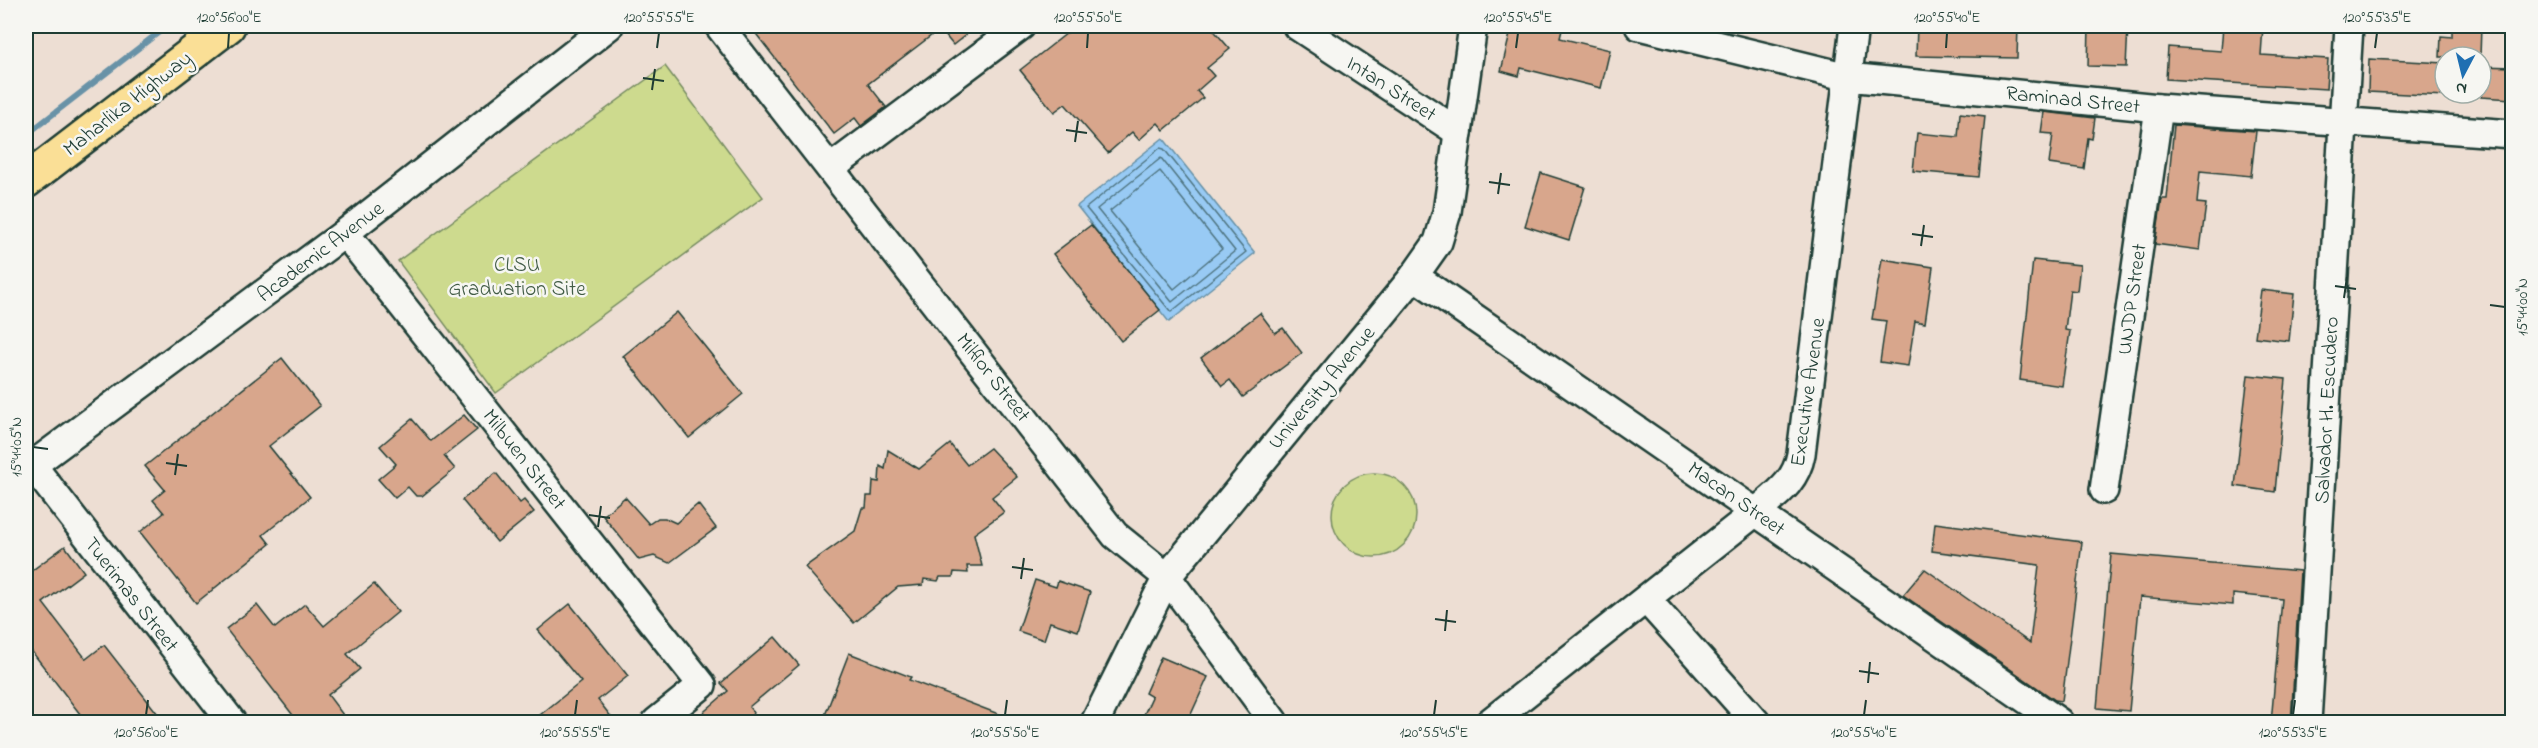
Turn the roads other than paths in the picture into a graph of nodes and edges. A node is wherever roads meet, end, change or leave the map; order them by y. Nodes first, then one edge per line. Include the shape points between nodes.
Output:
1 (228, 26) edge
2 (609, 26) edge
3 (719, 26) edge
4 (1022, 26) edge
5 (1296, 26) edge
6 (1473, 26) edge
7 (1639, 26) edge
8 (1854, 26) edge
9 (2349, 26) edge
10 (1848, 77) junction
11 (2159, 108) junction
12 (2343, 123) junction
13 (1458, 132) junction
14 (2512, 134) edge
15 (831, 168) junction
16 (26, 181) edge
17 (345, 233) junction
18 (1414, 276) junction
19 (29, 468) edge
20 (2104, 490) dead end
21 (1757, 511) junction
22 (1167, 577) junction
23 (1647, 600) junction
24 (232, 723) edge
25 (656, 723) edge
26 (1095, 723) edge
27 (1274, 723) edge
28 (1490, 723) edge
29 (1756, 723) edge
30 (2059, 723) edge
31 (2307, 723) edge

1 - 16 highway, Maharlika Highway
2 - 17 street, Academic Avenue
3 - 15 street, Milflor Street
4 - 15 street
5 - 13 street, Intan Street
6 - 13 street, University Avenue
7 - 10 street, Raminad Street
8 - 10 street, Executive Avenue
9 - 12 street, Salvador H. Escudero
10 - 11 street, Raminad Street
10 - 21 street, Executive Avenue via 1799,465 1790,482
11 - 12 street, Raminad Street
11 - 20 street, UNDP Street
12 - 14 street, Raminad Street
12 - 31 street, Salvador H. Escudero
13 - 18 street, University Avenue via 1442,230
15 - 22 street, Milflor Street via 1115,535
17 - 19 street, Academic Avenue
17 - 25 street, Milbuen Street via 702,686
18 - 21 street, Macan Street
18 - 22 street, University Avenue
19 - 24 street, Tuerimas Street
21 - 23 street, Executive Avenue
21 - 30 street, Macan Street
22 - 26 street, University Avenue
22 - 27 street, Milflor Street
23 - 28 street, Executive Avenue
23 - 29 street

